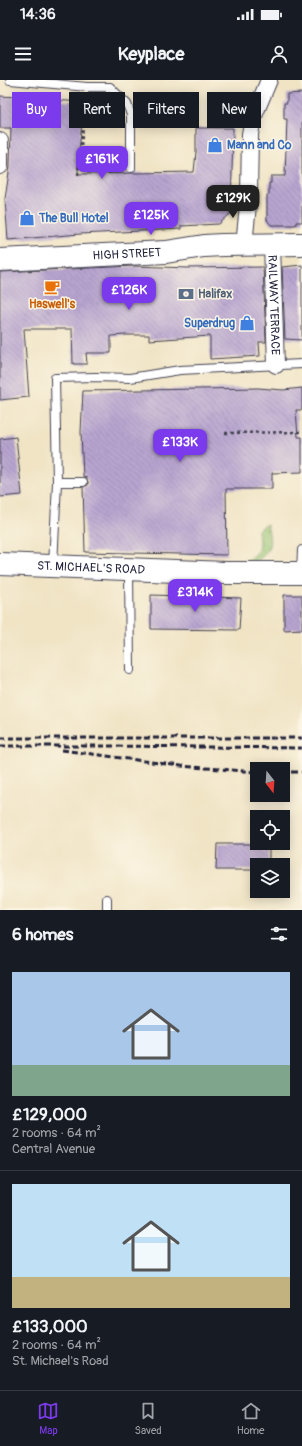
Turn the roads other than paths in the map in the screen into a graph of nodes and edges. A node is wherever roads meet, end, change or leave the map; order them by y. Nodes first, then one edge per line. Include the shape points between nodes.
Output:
1 (10, 80) edge
2 (268, 81) edge
3 (0, 141) edge
4 (0, 166) edge
5 (131, 168) dead end
6 (302, 244) edge
7 (244, 245) junction
8 (272, 245) junction
9 (0, 260) edge
10 (302, 364) edge
11 (276, 365) junction
12 (57, 482) junction
13 (83, 482) dead end
14 (302, 550) edge
15 (0, 564) edge
16 (53, 567) junction
17 (129, 570) junction
18 (302, 573) edge
19 (130, 670) dead end
20 (107, 899) dead end
21 (107, 910) edge

1 - 5 lane via 110,87 127,104 131,115
2 - 7 street via 253,118 250,134 249,195
3 - 4 street
6 - 8 street, HIGH STREET
7 - 8 street, HIGH STREET
7 - 9 street, HIGH STREET via 204,246 166,252
8 - 11 street, RAILWAY TERRACE
10 - 11 lane
11 - 12 lane via 180,370 130,378 55,378
12 - 13 lane
12 - 16 lane
14 - 18 lane
15 - 16 street, ST. MICHAEL'S ROAD
16 - 17 street, ST. MICHAEL'S ROAD
17 - 18 street, ST. MICHAEL'S ROAD
17 - 19 lane
20 - 21 lane

